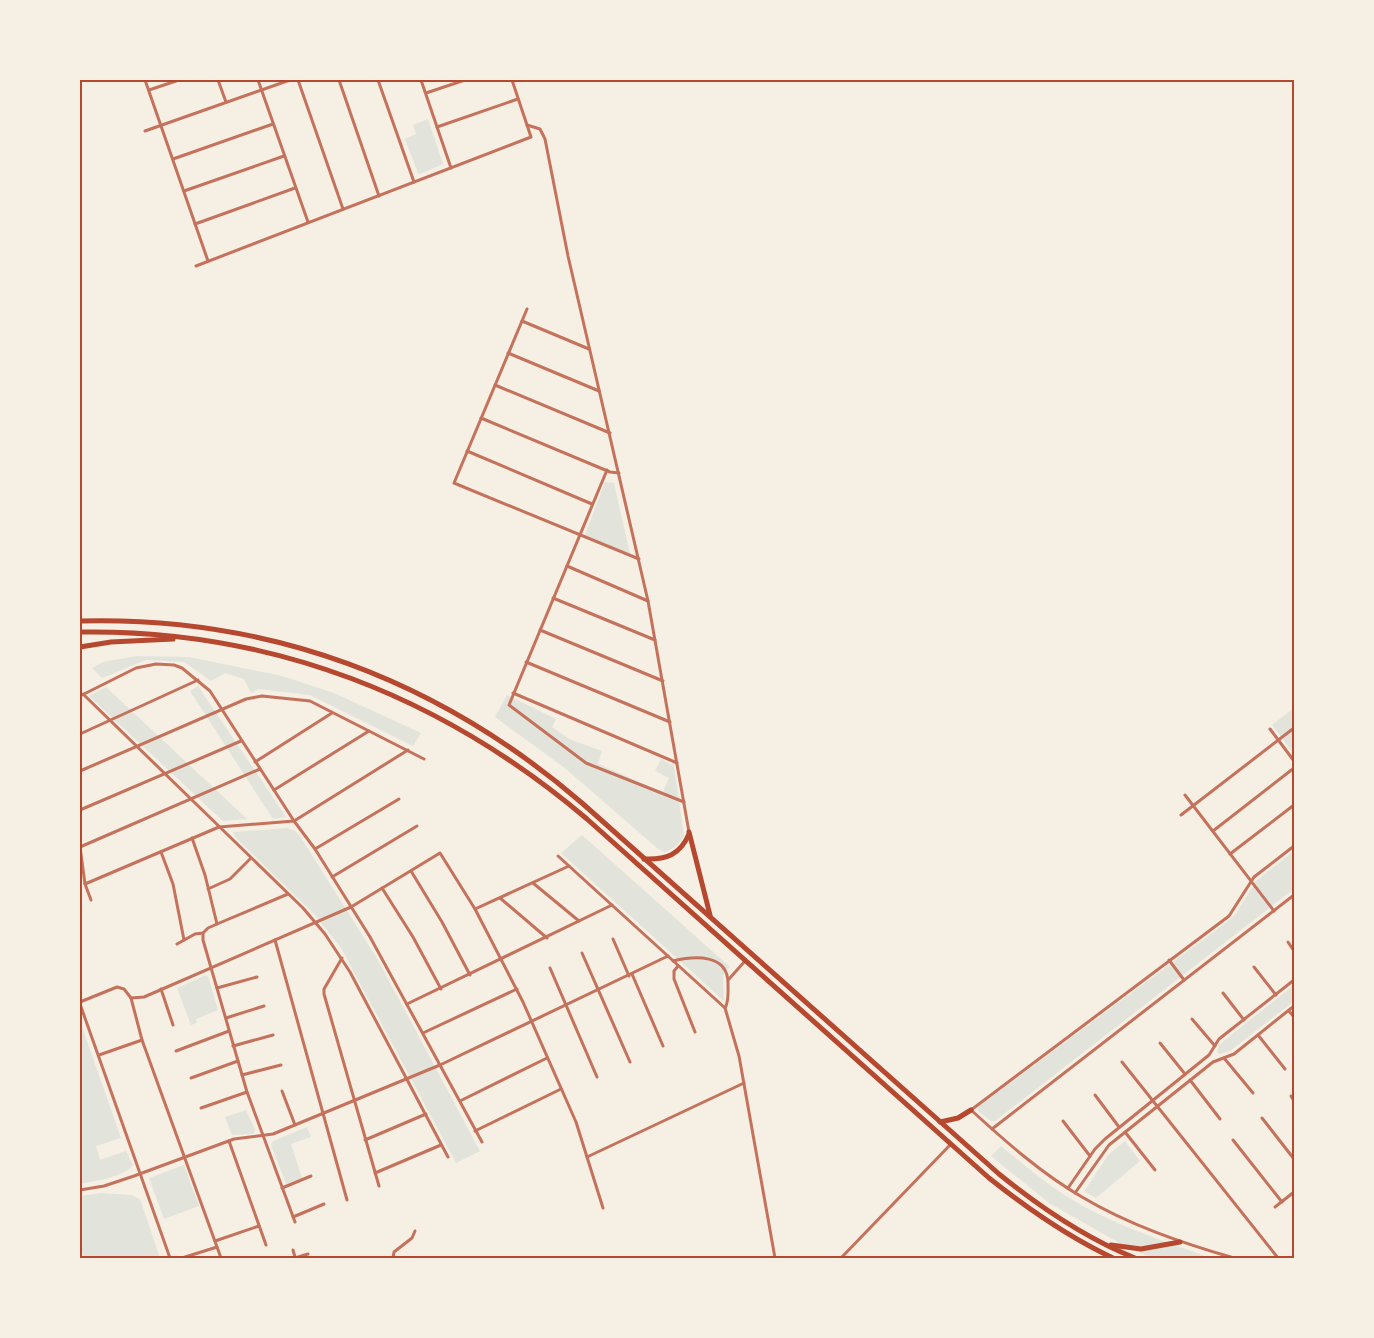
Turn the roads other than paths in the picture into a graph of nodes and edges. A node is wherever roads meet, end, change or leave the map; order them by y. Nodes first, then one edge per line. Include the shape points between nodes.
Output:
1 (145, 80) edge
2 (179, 80) edge
3 (218, 80) edge
4 (258, 80) edge
5 (290, 80) edge
6 (298, 80) edge
7 (339, 80) edge
8 (378, 80) edge
9 (421, 80) edge
10 (465, 80) edge
11 (512, 80) edge
12 (149, 90) junction
13 (261, 90) junction
14 (426, 93) junction
15 (519, 99) junction
16 (226, 102) junction
17 (273, 124) junction
18 (161, 125) junction
19 (527, 125) junction
20 (438, 128) junction
21 (145, 130) dead end
22 (285, 156) junction
23 (173, 159) junction
24 (451, 168) junction
25 (414, 182) junction
26 (296, 188) junction
27 (184, 191) junction
28 (379, 195) junction
29 (344, 209) junction
30 (308, 223) junction
31 (195, 224) junction
32 (208, 261) junction
33 (196, 266) dead end
34 (527, 309) dead end
35 (522, 321) junction
36 (590, 349) junction
37 (508, 353) junction
38 (495, 385) junction
39 (600, 391) junction
40 (481, 418) junction
41 (610, 433) junction
42 (467, 451) junction
43 (606, 470) junction
44 (619, 473) junction
45 (592, 504) junction
46 (580, 535) junction
47 (639, 559) junction
48 (566, 566) junction
49 (553, 598) junction
50 (648, 601) junction
51 (80, 620) edge
52 (539, 630) junction
53 (80, 632) edge
54 (195, 639) junction
55 (655, 640) junction
56 (80, 647) edge
57 (526, 662) junction
58 (198, 680) junction
59 (663, 681) junction
60 (513, 693) junction
61 (81, 695) edge
62 (222, 710) junction
63 (333, 712) junction
64 (110, 720) junction
65 (670, 722) junction
66 (1294, 728) edge
67 (1270, 729) dead end
68 (370, 731) junction
69 (80, 734) edge
70 (241, 740) junction
71 (1279, 740) junction
72 (137, 746) junction
73 (408, 750) junction
74 (424, 759) dead end
75 (1294, 761) edge
76 (255, 762) junction
77 (677, 763) junction
78 (260, 768) junction
79 (1294, 768) edge
80 (80, 771) edge
81 (164, 773) junction
82 (274, 790) junction
83 (1185, 795) dead end
84 (191, 799) junction
85 (399, 799) dead end
86 (684, 802) junction
87 (1294, 805) edge
88 (1193, 806) junction
89 (80, 810) edge
90 (1181, 815) dead end
91 (294, 821) junction
92 (417, 826) dead end
93 (219, 827) junction
94 (1213, 831) junction
95 (689, 832) junction
96 (192, 838) junction
97 (1294, 846) edge
98 (80, 847) edge
99 (315, 849) junction
100 (161, 852) junction
101 (1230, 854) junction
102 (558, 856) dead end
103 (251, 858) junction
104 (644, 859) junction
105 (569, 866) junction
106 (411, 871) junction
107 (332, 877) junction
108 (1251, 880) junction
109 (533, 883) junction
110 (85, 884) junction
111 (382, 888) junction
112 (208, 889) junction
113 (288, 894) junction
114 (1294, 896) edge
115 (500, 898) junction
116 (91, 900) dead end
117 (612, 905) junction
118 (351, 907) junction
119 (475, 909) junction
120 (1274, 911) junction
121 (711, 918) junction
122 (579, 921) junction
123 (316, 923) junction
124 (217, 924) junction
125 (203, 933) junction
126 (547, 938) junction
127 (613, 939) dead end
128 (184, 940) junction
129 (275, 940) junction
130 (1288, 942) dead end
131 (177, 944) dead end
132 (1294, 951) edge
133 (582, 953) dead end
134 (668, 956) junction
135 (342, 958) junction
136 (501, 960) junction
137 (1169, 960) junction
138 (673, 961) junction
139 (745, 961) junction
140 (678, 966) junction
141 (212, 967) junction
142 (1254, 967) dead end
143 (550, 968) dead end
144 (470, 975) junction
145 (630, 975) junction
146 (256, 977) dead end
147 (729, 979) junction
148 (1184, 980) junction
149 (1294, 980) edge
150 (217, 988) junction
151 (161, 989) junction
152 (441, 989) junction
153 (517, 989) junction
154 (598, 990) junction
155 (1223, 993) dead end
156 (1276, 995) junction
157 (131, 998) junction
158 (80, 1003) edge
159 (407, 1004) junction
160 (264, 1006) dead end
161 (566, 1006) junction
162 (1294, 1006) edge
163 (725, 1008) junction
164 (1289, 1011) junction
165 (1294, 1017) edge
166 (225, 1018) junction
167 (1192, 1019) dead end
168 (1244, 1020) junction
169 (531, 1022) junction
170 (173, 1024) dead end
171 (229, 1031) junction
172 (695, 1032) dead end
173 (423, 1033) junction
174 (273, 1035) dead end
175 (1258, 1035) junction
176 (142, 1040) junction
177 (1160, 1042) dead end
178 (233, 1046) junction
179 (663, 1046) dead end
180 (1215, 1046) junction
181 (176, 1051) dead end
182 (1213, 1052) junction
183 (98, 1056) junction
184 (547, 1058) junction
185 (1224, 1058) junction
186 (1219, 1059) junction
187 (238, 1061) junction
188 (630, 1062) dead end
189 (1122, 1062) dead end
190 (281, 1065) dead end
191 (440, 1065) junction
192 (1285, 1069) dead end
193 (1185, 1074) junction
194 (242, 1075) junction
195 (597, 1077) dead end
196 (191, 1078) dead end
197 (407, 1078) junction
198 (1190, 1080) junction
199 (744, 1083) junction
200 (561, 1089) junction
201 (282, 1091) dead end
202 (247, 1092) junction
203 (1253, 1093) dead end
204 (1095, 1095) dead end
205 (1290, 1096) dead end
206 (354, 1100) junction
207 (1152, 1100) junction
208 (459, 1101) junction
209 (1294, 1101) edge
210 (1157, 1107) junction
211 (201, 1108) dead end
212 (971, 1110) junction
213 (323, 1113) junction
214 (426, 1114) junction
215 (1262, 1118) dead end
216 (1220, 1119) dead end
217 (1063, 1121) dead end
218 (940, 1122) junction
219 (295, 1125) junction
220 (1119, 1126) junction
221 (992, 1129) junction
222 (475, 1131) junction
223 (1125, 1132) junction
224 (263, 1137) junction
225 (365, 1140) junction
226 (1233, 1140) dead end
227 (229, 1141) junction
228 (482, 1142) dead end
229 (950, 1144) junction
230 (441, 1145) junction
231 (1090, 1156) junction
232 (184, 1157) junction
233 (448, 1157) dead end
234 (587, 1158) junction
235 (1294, 1159) edge
236 (1155, 1170) dead end
237 (375, 1173) junction
238 (141, 1174) junction
239 (311, 1176) dead end
240 (379, 1186) dead end
241 (282, 1188) junction
242 (1068, 1188) junction
243 (80, 1190) edge
244 (1294, 1192) edge
245 (1075, 1193) junction
246 (348, 1200) dead end
247 (1282, 1202) junction
248 (324, 1204) dead end
249 (1275, 1207) dead end
250 (603, 1208) dead end
251 (293, 1217) junction
252 (294, 1222) dead end
253 (259, 1226) junction
254 (415, 1231) dead end
255 (215, 1241) junction
256 (1180, 1242) junction
257 (1104, 1244) junction
258 (266, 1245) dead end
259 (217, 1246) junction
260 (293, 1250) dead end
261 (308, 1254) dead end
262 (170, 1258) edge
263 (182, 1258) edge
264 (221, 1258) edge
265 (295, 1258) edge
266 (393, 1258) edge
267 (776, 1258) edge
268 (841, 1258) edge
269 (1113, 1258) edge
270 (1135, 1258) edge
271 (1234, 1258) edge
272 (1278, 1258) edge

1 - 12 street
2 - 12 street
3 - 16 street
4 - 13 street
5 - 13 street
6 - 29 street
7 - 28 street
8 - 25 street
9 - 14 street
10 - 14 street
11 - 15 street
12 - 18 street
13 - 16 street
13 - 17 street
14 - 20 street
15 - 19 street
15 - 20 street
16 - 18 street
17 - 22 street
17 - 23 street
18 - 21 street
18 - 23 street
19 - 24 street via 531,137
19 - 36 street via 536,127 544,136
20 - 24 street
22 - 26 street
22 - 27 street
23 - 27 street
24 - 25 street
25 - 28 street
26 - 30 street
26 - 31 street
27 - 31 street
28 - 29 street
29 - 30 street
30 - 32 street
31 - 32 street
32 - 33 street
34 - 35 street
35 - 36 street
35 - 37 street
36 - 39 street
37 - 38 street
37 - 39 street
38 - 40 street
38 - 41 street
39 - 41 street
40 - 42 street
40 - 43 street
41 - 44 street
42 - 45 street
42 - 46 street via 454,483
43 - 44 street
43 - 45 street
44 - 47 street
45 - 46 street
46 - 47 street
46 - 48 street
47 - 50 street
48 - 49 street
48 - 50 street
49 - 52 street
49 - 55 street
50 - 55 street
51 - 104 highway via 189,625 263,637 391,680 464,717 520,753
52 - 57 street
52 - 59 street
53 - 54 highway
54 - 56 highway via 123,641
54 - 139 highway via 259,650 330,670 392,694 466,732 516,763 570,805
55 - 59 street
57 - 60 street
57 - 65 street
58 - 61 street via 174,665 150,664
58 - 62 street
58 - 64 street
59 - 65 street
60 - 77 street
60 - 86 street via 509,705 582,760
61 - 64 street
62 - 63 street via 261,696 304,700
62 - 70 street
62 - 72 street
63 - 68 street
63 - 76 street
64 - 69 street
64 - 72 street
65 - 77 street
66 - 71 street
67 - 71 street
68 - 73 street
68 - 82 street
70 - 76 street
70 - 81 street
71 - 75 street
71 - 88 street
72 - 80 street
72 - 81 street
73 - 74 street
73 - 91 street
76 - 78 street
77 - 86 street
78 - 82 street
78 - 84 street
79 - 94 street
81 - 84 street
81 - 89 street
82 - 91 street
83 - 88 street
84 - 93 street
84 - 98 street
85 - 99 street
86 - 95 street
87 - 101 street
88 - 90 street
88 - 94 street
91 - 93 street
91 - 99 street
92 - 107 street
93 - 96 street
93 - 103 street
94 - 101 street
95 - 104 highway via 674,855
95 - 121 highway
96 - 100 street
96 - 112 street
97 - 108 street
98 - 110 street
99 - 107 street
100 - 110 street
100 - 128 street via 173,884
101 - 108 street
102 - 105 street
103 - 112 street via 230,879
103 - 113 street
104 - 121 highway
105 - 109 street
105 - 117 street
106 - 111 street
106 - 119 street via 440,854
106 - 144 street
107 - 118 street
108 - 120 street
108 - 137 street via 1228,916
109 - 115 street
109 - 122 street
110 - 116 street
111 - 118 street
111 - 152 street
112 - 124 street
113 - 123 street
113 - 124 street
114 - 120 street
115 - 119 street
115 - 126 street
117 - 122 street
117 - 134 street
118 - 123 street
118 - 159 street
119 - 136 street
120 - 148 street
121 - 218 highway
122 - 126 street
123 - 129 street
123 - 135 street
124 - 125 street
125 - 128 street
125 - 141 street
126 - 136 street
127 - 145 street
128 - 131 street
129 - 141 street
129 - 213 street
130 - 132 street
133 - 154 street
134 - 138 street
134 - 145 street
135 - 197 street
135 - 206 street via 324,994
136 - 144 street
136 - 153 street
137 - 148 street
137 - 212 street
138 - 140 street
138 - 147 street via 710,958
139 - 147 street
139 - 229 highway
140 - 163 street
140 - 172 street via 674,979
141 - 150 street
141 - 151 street
142 - 156 street
143 - 161 street
144 - 152 street
145 - 154 street
145 - 179 street
146 - 150 street
147 - 163 street
148 - 221 street
149 - 156 street
150 - 166 street
151 - 157 street
151 - 170 street
152 - 159 street
153 - 169 street
153 - 173 street
154 - 161 street
154 - 188 street
155 - 168 street
156 - 168 street
157 - 158 street via 117,987
157 - 176 street
158 - 183 street
159 - 173 street
160 - 166 street
161 - 169 street
161 - 195 street
162 - 164 street
163 - 199 street
164 - 165 street
164 - 175 street
166 - 171 street
167 - 180 street
168 - 180 street
169 - 184 street
169 - 191 street
171 - 178 street
171 - 181 street
173 - 191 street
174 - 178 street
175 - 185 street
175 - 192 street
176 - 183 street
176 - 232 street
177 - 193 street
178 - 187 street
180 - 182 street
182 - 186 street
182 - 193 street
183 - 238 street
184 - 200 street
184 - 208 street
185 - 186 street
185 - 203 street
186 - 198 street
187 - 194 street
187 - 196 street
189 - 207 street
190 - 194 street
191 - 197 street
191 - 208 street
193 - 207 street
194 - 202 street
197 - 206 street
197 - 214 street
198 - 210 street
198 - 216 street
199 - 234 street
199 - 267 street
200 - 222 street
200 - 234 street
201 - 219 street
202 - 211 street
202 - 224 street
204 - 220 street
205 - 209 street
206 - 213 street
206 - 225 street
207 - 210 street
207 - 220 street
208 - 222 street
210 - 223 street
210 - 272 street
212 - 218 highway
212 - 221 street
213 - 219 street
213 - 246 street
214 - 225 street
214 - 230 street
215 - 235 street
217 - 231 street
218 - 257 highway via 1029,1198
219 - 224 street
220 - 231 street
221 - 242 street
222 - 228 street
223 - 236 street
223 - 245 street via 1105,1149
224 - 227 street
224 - 241 street
225 - 237 street
226 - 247 street
227 - 232 street
227 - 253 street
229 - 268 street
229 - 269 highway via 1040,1216
230 - 233 street
230 - 237 street
231 - 242 street
232 - 238 street
232 - 255 street
234 - 250 street
237 - 240 street
238 - 243 street
238 - 262 street
239 - 241 street
241 - 251 street
242 - 245 street
244 - 247 street
245 - 256 street via 1123,1219
247 - 249 street
248 - 251 street
251 - 252 street
253 - 255 street
253 - 258 street
254 - 266 street via 394,1252
255 - 259 street
256 - 257 highway via 1134,1249
256 - 271 street
257 - 270 highway
259 - 263 street
259 - 264 street
260 - 265 street
261 - 265 street

